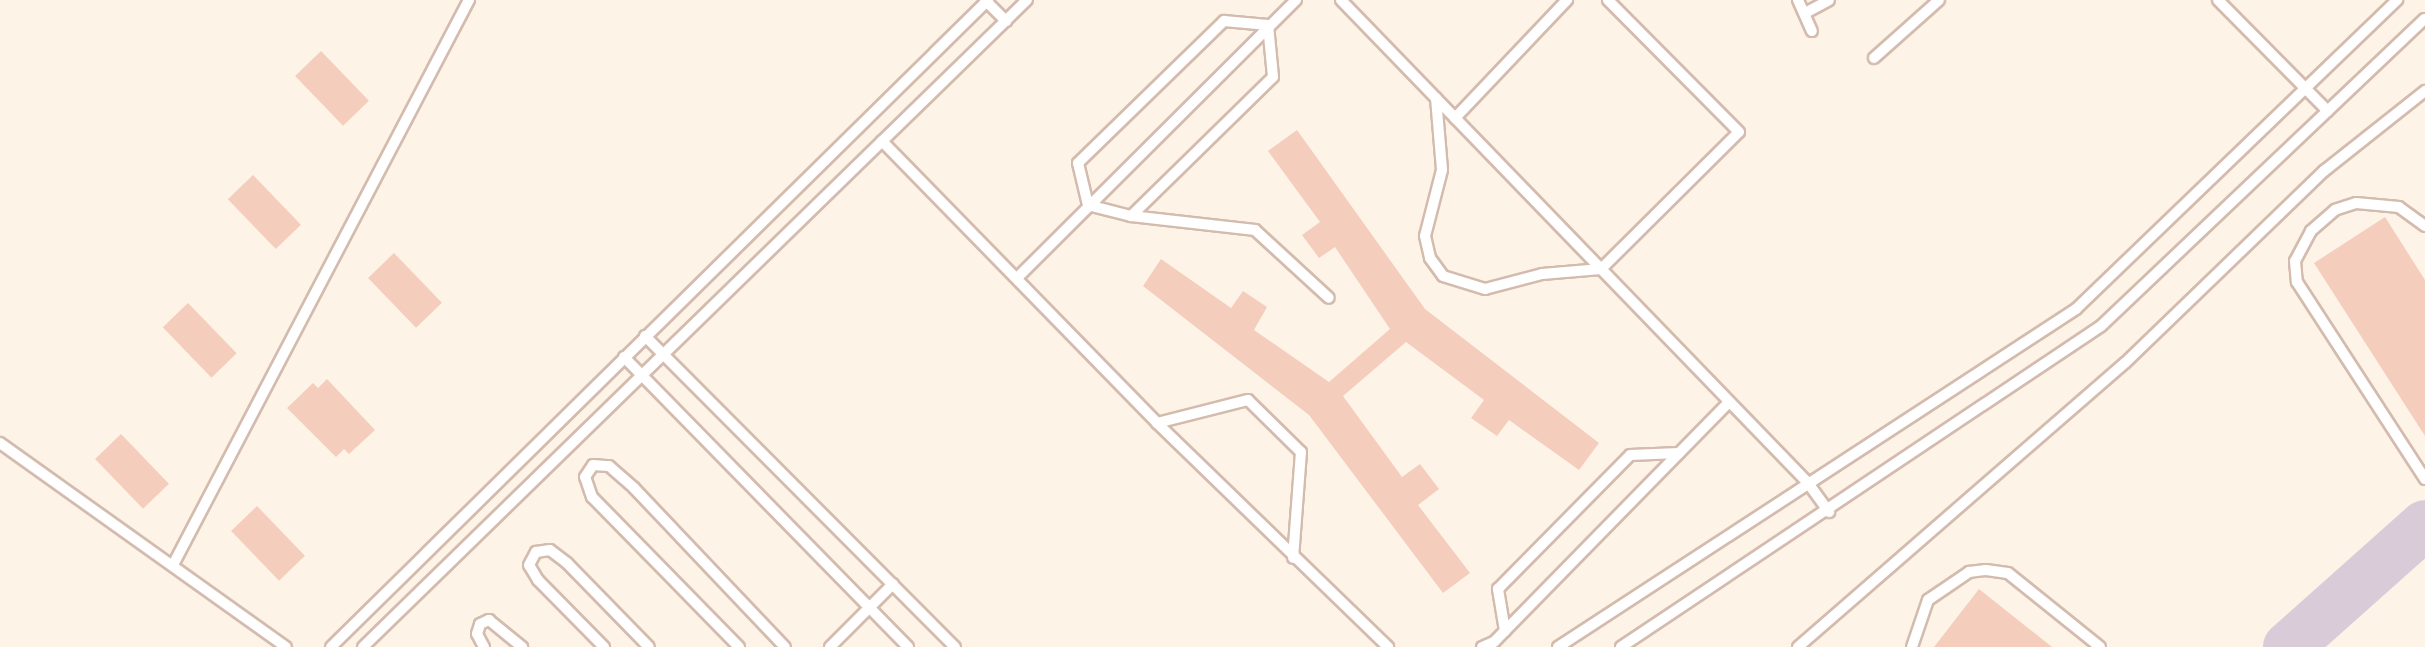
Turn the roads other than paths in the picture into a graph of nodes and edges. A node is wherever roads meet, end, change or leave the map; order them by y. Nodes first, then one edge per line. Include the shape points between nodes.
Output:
1 (469, 0) edge
2 (1027, 0) edge
3 (1296, 0) edge
4 (1341, 0) edge
5 (1567, 0) edge
6 (1608, 0) edge
7 (1798, 0) edge
8 (1829, 0) edge
9 (1939, 0) edge
10 (2218, 0) edge
11 (2397, 0) edge
12 (986, 1) edge
13 (1805, 13) junction
14 (2425, 19) edge
15 (1006, 21) junction
16 (1268, 25) junction
17 (1812, 31) dead end
18 (1874, 58) dead end
19 (2306, 88) junction
20 (2425, 91) edge
21 (1436, 98) junction
22 (2328, 111) junction
23 (1455, 118) junction
24 (882, 141) junction
25 (1088, 205) junction
26 (1131, 216) junction
27 (2425, 226) edge
28 (1601, 269) junction
29 (1019, 276) junction
30 (1329, 298) dead end
31 (645, 336) junction
32 (663, 355) junction
33 (624, 357) junction
34 (642, 376) junction
35 (1729, 402) junction
36 (1157, 423) junction
37 (0, 443) edge
38 (1679, 453) junction
39 (2425, 479) edge
40 (1808, 483) junction
41 (1829, 512) junction
42 (1293, 558) junction
43 (174, 563) junction
44 (893, 584) junction
45 (871, 609) junction
46 (1505, 631) junction
47 (286, 647) edge
48 (331, 647) edge
49 (363, 647) edge
50 (484, 647) edge
51 (522, 647) edge
52 (604, 647) edge
53 (649, 647) edge
54 (739, 647) edge
55 (785, 647) edge
56 (830, 647) edge
57 (908, 647) edge
58 (955, 647) edge
59 (1388, 647) edge
60 (1482, 647) edge
61 (1558, 647) edge
62 (1621, 647) edge
63 (1798, 647) edge
64 (1912, 647) edge
65 (2100, 647) edge

1 - 43 lane
2 - 15 lane
3 - 16 lane
4 - 21 lane
5 - 23 lane
6 - 28 lane via 1739,132
7 - 13 lane
8 - 13 lane
9 - 18 lane
10 - 19 lane
11 - 19 lane
12 - 15 lane
12 - 31 lane
13 - 17 lane
14 - 22 lane
15 - 24 lane
16 - 25 lane
16 - 25 lane via 1224,21 1078,163
16 - 26 lane via 1273,77
19 - 22 lane
19 - 40 lane via 2076,309
20 - 63 lane via 2324,171 2125,363
21 - 23 lane
21 - 28 lane via 1442,170 1425,236 1430,258 1443,276 1485,289 1542,274
22 - 41 lane via 2101,326
23 - 28 lane
24 - 29 lane
24 - 32 lane
25 - 26 lane
25 - 29 lane
26 - 30 lane via 1255,230
27 - 39 lane via 2399,207 2356,203 2335,210 2311,231 2295,261 2297,282
28 - 35 lane
29 - 36 lane
31 - 32 lane
31 - 33 lane
32 - 34 lane
32 - 44 lane
33 - 34 lane
33 - 48 lane
34 - 45 lane
34 - 49 lane
35 - 38 lane
35 - 40 lane
36 - 42 lane
36 - 42 lane via 1248,400 1301,452
37 - 43 lane
38 - 46 lane
38 - 46 lane via 1630,455 1498,589
40 - 41 lane
40 - 61 lane
41 - 62 lane
42 - 59 lane
43 - 47 lane
44 - 45 lane
44 - 58 lane
45 - 56 lane
45 - 57 lane
46 - 60 lane
50 - 51 lane via 477,634 480,624 489,620
52 - 53 lane via 538,580 529,565 536,552 550,550 567,563
54 - 55 lane via 592,497 585,477 593,465 609,466 634,488
64 - 65 lane via 1928,600 1969,572 1986,570 2008,573

